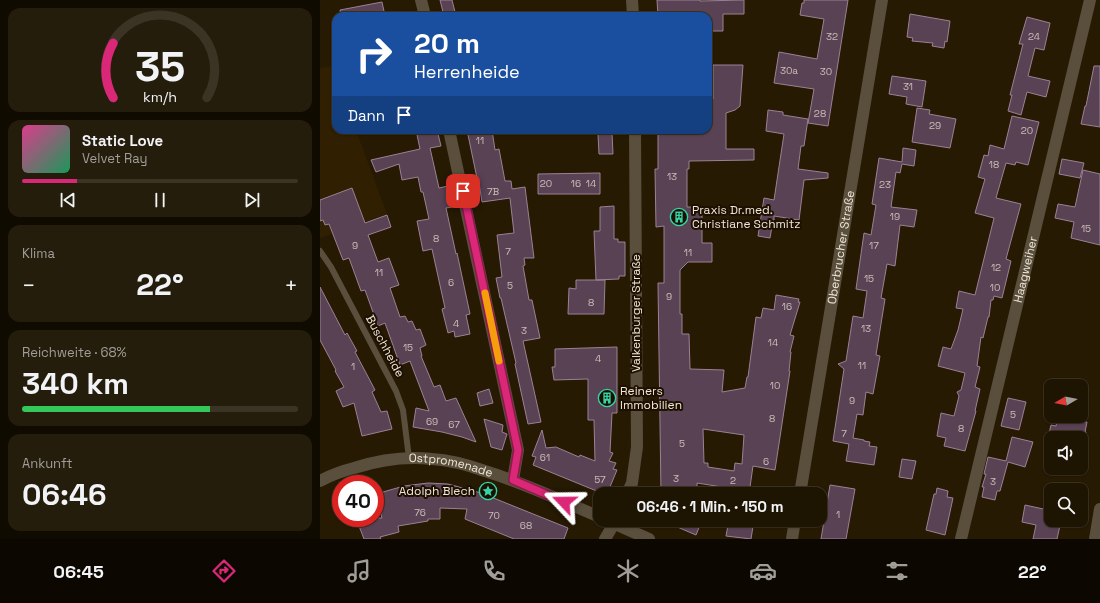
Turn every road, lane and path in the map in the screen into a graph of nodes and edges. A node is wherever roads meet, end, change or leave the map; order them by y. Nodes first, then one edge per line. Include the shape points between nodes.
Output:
1 (422, 0) edge
2 (632, 0) edge
3 (882, 0) edge
4 (1090, 0) edge
5 (424, 12) edge
6 (633, 12) edge
7 (451, 134) edge
8 (635, 134) edge
9 (320, 251) edge
10 (409, 458) junction
11 (513, 480) junction
12 (320, 481) edge
13 (630, 487) edge
14 (801, 487) edge
15 (1100, 509) edge
16 (593, 515) edge
17 (610, 527) edge
18 (624, 527) edge
19 (794, 527) edge
20 (605, 539) edge
21 (649, 539) edge
22 (792, 539) edge
23 (961, 539) edge
24 (1095, 539) edge

1 - 5 street
2 - 6 street
3 - 14 street, Oberbrucher Straße
4 - 23 street, Haagweiher
7 - 11 street via 518,450
8 - 13 street, Valkenburger Straße via 637,447
9 - 10 lane, Buschheide via 331,267 396,391 404,410
10 - 11 street, Ostpromenade via 432,458 463,464
10 - 12 street, Ostpromenade via 365,464
11 - 16 street, Ostpromenade
15 - 24 street
17 - 20 street
18 - 21 street
19 - 22 street

